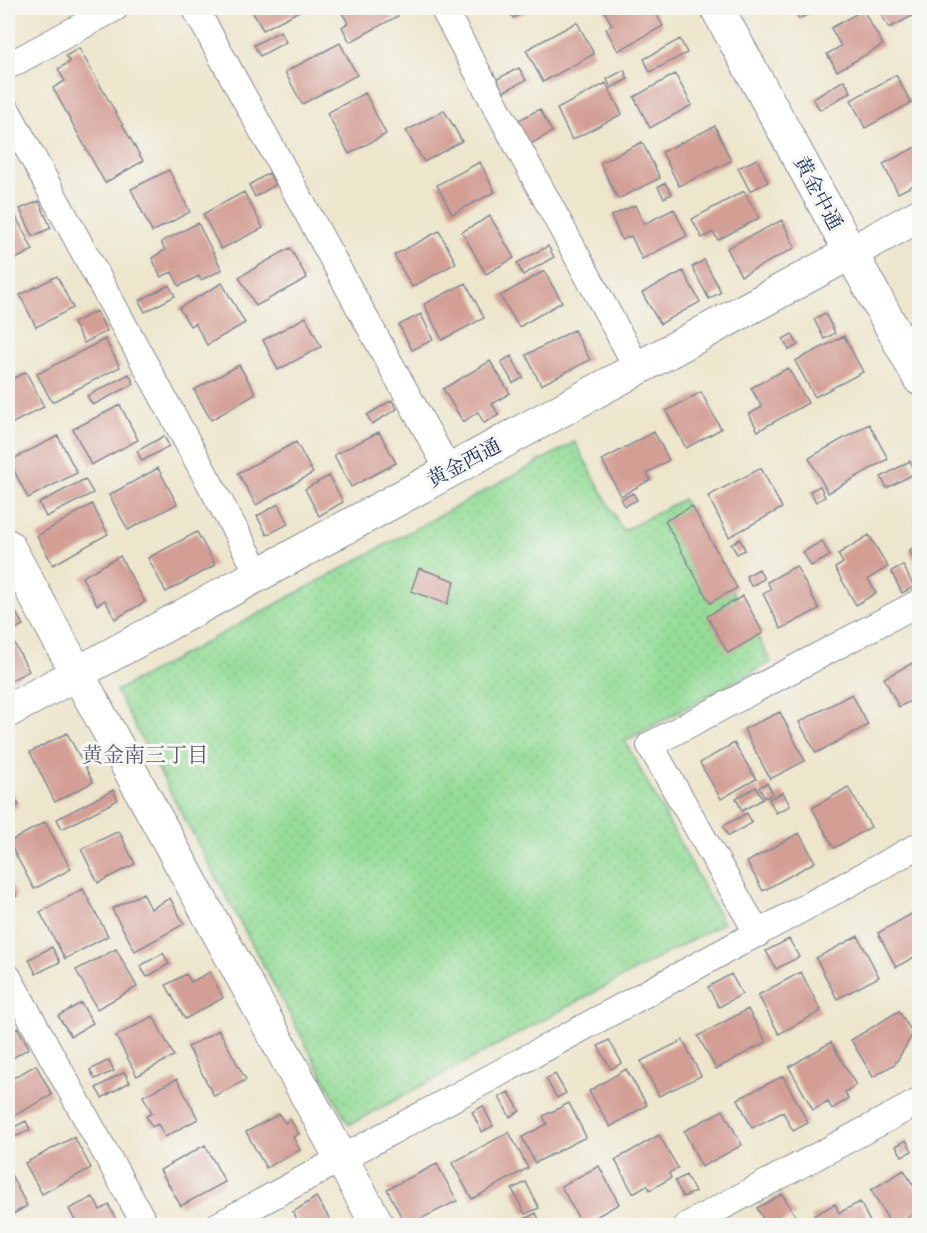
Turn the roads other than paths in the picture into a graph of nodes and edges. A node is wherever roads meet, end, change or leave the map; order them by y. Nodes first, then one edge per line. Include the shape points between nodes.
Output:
1 (115, 8) edge
2 (195, 8) edge
3 (443, 8) edge
4 (717, 8) edge
5 (8, 66) edge
6 (8, 112) edge
7 (920, 215) edge
8 (851, 253) junction
9 (638, 369) junction
10 (920, 379) edge
11 (449, 471) junction
12 (8, 546) edge
13 (259, 574) junction
14 (920, 602) edge
15 (77, 673) junction
16 (8, 711) edge
17 (917, 851) edge
18 (758, 934) junction
19 (8, 978) edge
20 (920, 1101) edge
21 (341, 1159) junction
22 (146, 1226) edge
23 (216, 1226) edge
24 (378, 1226) edge
25 (686, 1226) edge

1 - 5 street
2 - 11 street
3 - 9 street
4 - 8 street, 黄金中通
6 - 13 street
7 - 8 street, 黄金西通
8 - 9 street, 黄金西通
8 - 10 street, 黄金中通
9 - 11 street, 黄金西通
11 - 13 street, 黄金西通
12 - 15 street
13 - 15 street, 黄金西通
14 - 18 street via 650,745
15 - 16 street, 黄金西通
15 - 21 street
17 - 18 street
18 - 21 street
19 - 22 street
20 - 25 street
21 - 23 street
21 - 24 street

